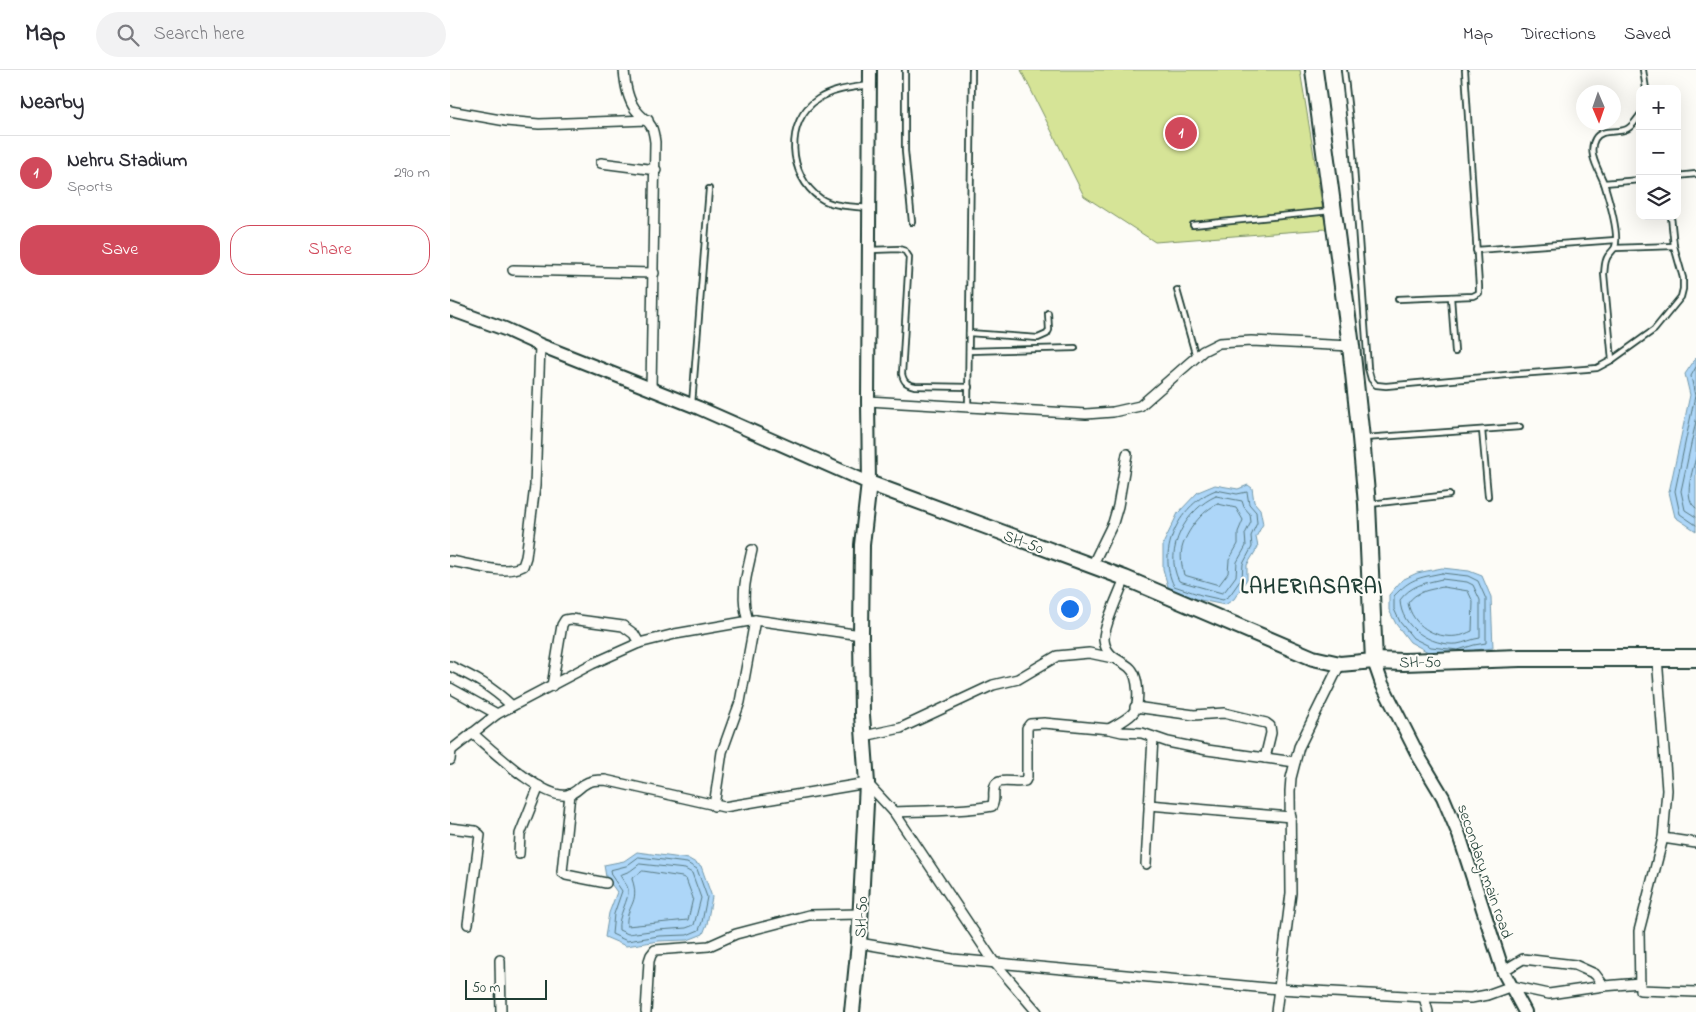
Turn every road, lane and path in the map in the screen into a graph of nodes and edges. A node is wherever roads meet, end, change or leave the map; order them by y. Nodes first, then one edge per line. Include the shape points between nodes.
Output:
1 (624, 70) edge
2 (870, 70) edge
3 (905, 70) edge
4 (972, 70) edge
5 (1314, 70) edge
6 (1344, 70) edge
7 (1465, 70) edge
8 (1643, 70) edge
9 (870, 84) junction
10 (1645, 85) edge
11 (450, 111) edge
12 (1636, 119) edge
13 (648, 120) junction
14 (601, 163) dead end
15 (656, 170) junction
16 (1696, 174) edge
17 (1681, 176) edge
18 (1636, 180) edge
19 (1604, 183) junction
20 (709, 189) dead end
21 (870, 208) junction
22 (1333, 210) junction
23 (1671, 220) edge
24 (912, 222) dead end
25 (1193, 225) dead end
26 (1616, 240) junction
27 (1674, 246) junction
28 (1615, 248) junction
29 (869, 250) junction
30 (1476, 250) junction
31 (513, 270) dead end
32 (654, 273) junction
33 (1177, 290) dead end
34 (1451, 297) junction
35 (1398, 299) dead end
36 (450, 309) edge
37 (1048, 313) dead end
38 (969, 333) junction
39 (540, 345) junction
40 (1351, 346) junction
41 (1075, 348) dead end
42 (969, 351) junction
43 (1455, 352) dead end
44 (1196, 357) junction
45 (1612, 360) junction
46 (969, 387) junction
47 (651, 390) junction
48 (868, 401) junction
49 (691, 405) junction
50 (968, 407) junction
51 (1520, 427) dead end
52 (1482, 430) junction
53 (1361, 438) junction
54 (1127, 454) dead end
55 (869, 483) junction
56 (1448, 495) dead end
57 (1488, 496) dead end
58 (1367, 504) junction
59 (752, 550) dead end
60 (450, 561) edge
61 (1092, 566) junction
62 (1125, 578) junction
63 (752, 621) junction
64 (861, 635) junction
65 (639, 643) junction
66 (1657, 657) junction
67 (1113, 658) junction
68 (1696, 658) edge
69 (1374, 661) junction
70 (1340, 664) junction
71 (450, 666) edge
72 (552, 686) junction
73 (450, 688) edge
74 (512, 706) junction
75 (1135, 707) junction
76 (497, 714) junction
77 (1109, 729) junction
78 (472, 733) junction
79 (864, 736) junction
80 (1153, 737) junction
81 (451, 750) edge
82 (1265, 758) junction
83 (450, 760) edge
84 (1295, 762) junction
85 (867, 783) junction
86 (539, 786) junction
87 (570, 794) junction
88 (1149, 805) junction
89 (714, 806) junction
90 (894, 812) junction
91 (1291, 817) junction
92 (450, 828) edge
93 (1662, 838) junction
94 (1696, 843) edge
95 (519, 854) dead end
96 (1146, 864) dead end
97 (606, 883) dead end
98 (860, 914) junction
99 (468, 924) dead end
100 (859, 943) junction
101 (500, 960) dead end
102 (994, 962) junction
103 (1503, 971) junction
104 (1640, 983) junction
105 (1512, 986) junction
106 (1604, 986) junction
107 (1278, 989) junction
108 (1696, 992) edge
109 (1424, 997) junction
110 (501, 1012) edge
111 (646, 1012) edge
112 (852, 1012) edge
113 (1037, 1012) edge
114 (1276, 1012) edge
115 (1428, 1012) edge
116 (1525, 1012) edge

1 - 13 street via 630,101
2 - 9 main road
3 - 24 lane via 905,151
4 - 38 lane
5 - 22 highway
6 - 45 lane via 1371,379 1386,386 1586,370
7 - 30 lane
8 - 10 lane
9 - 21 main road
9 - 21 lane via 828,93 816,100 804,111 794,137 797,171 818,197 828,203
11 - 13 street via 539,124
12 - 19 lane via 1628,128 1602,133 1594,141 1594,159
13 - 15 street via 653,130
14 - 15 street
15 - 32 street
16 - 17 lane
18 - 19 lane
19 - 26 lane
20 - 49 lane
21 - 29 main road
22 - 25 lane
22 - 40 highway
23 - 27 lane
26 - 28 lane
26 - 30 lane
27 - 28 lane
27 - 45 lane via 1682,278 1681,296 1654,330
28 - 45 lane via 1605,262 1604,274
29 - 46 lane via 899,249 909,257 903,381 915,386
29 - 48 main road
30 - 34 lane via 1478,293
31 - 32 street
32 - 47 street
33 - 44 lane
34 - 35 lane
34 - 43 lane
36 - 39 main road
37 - 38 lane via 1049,330 1043,337
38 - 42 lane
39 - 47 main road
39 - 60 street via 535,486 523,566 515,570 500,570
40 - 44 street via 1235,341 1219,343
40 - 53 highway
41 - 42 lane
42 - 46 lane
44 - 50 street via 1140,406 1131,409 1086,414
46 - 50 lane
47 - 49 main road
48 - 50 street
48 - 55 main road
49 - 55 main road
51 - 52 lane
52 - 53 lane
52 - 57 lane
53 - 58 highway
54 - 61 street via 1113,523
55 - 61 main road, SH-50
55 - 64 main road, SH-50 via 862,545
56 - 58 lane
58 - 69 highway
59 - 63 street via 743,595 744,607
61 - 62 main road, SH-50
62 - 67 street via 1105,631 1104,640
62 - 70 main road, SH-50 via 1290,649
63 - 64 street
63 - 65 street
63 - 89 street via 740,702 722,752
64 - 79 main road, SH-50
65 - 72 street
65 - 72 street via 634,634 623,626 565,620
66 - 68 highway, SH-50
66 - 69 highway, SH-50
66 - 93 street via 1667,790
67 - 75 street via 1130,668 1136,677
67 - 79 street via 1088,653 1057,656 1018,679 993,685 901,728
69 - 70 main road, SH-50
69 - 103 main road, secondary main road via 1382,684 1459,835
70 - 84 street via 1299,747
71 - 74 street via 490,687
72 - 74 street
73 - 76 street
74 - 76 street
75 - 77 street via 1133,714
75 - 82 street via 1194,715 1224,713 1266,723 1271,733
76 - 78 street
77 - 80 street
77 - 90 street via 1030,724 1027,777 1020,783 996,783 992,806 957,811
78 - 81 street
78 - 86 street
79 - 85 main road, SH-50
80 - 82 street via 1207,750
80 - 88 street
81 - 83 street
82 - 84 street
84 - 91 street via 1290,792
85 - 89 street via 738,805
85 - 90 street
85 - 98 main road, SH-50
86 - 87 street via 555,794
86 - 95 street via 520,834
87 - 89 street via 590,782 605,780
87 - 97 street via 562,872
88 - 91 street
88 - 96 street
90 - 102 street
91 - 107 street via 1291,893
92 - 99 street via 475,831 480,835
93 - 94 street
93 - 104 street via 1639,931
98 - 100 main road, SH-50
98 - 111 street via 809,916 736,934 709,946 655,950 649,961
100 - 102 street via 953,959
100 - 112 main road, SH-50
101 - 110 street
102 - 107 street
102 - 113 street
103 - 105 main road, secondary main road
103 - 106 street via 1523,959 1551,961 1575,965 1595,974
104 - 106 street
104 - 108 street via 1640,990
105 - 106 street via 1549,994
105 - 109 street via 1471,998
105 - 116 main road, secondary main road
107 - 109 street
107 - 114 street
109 - 115 street

